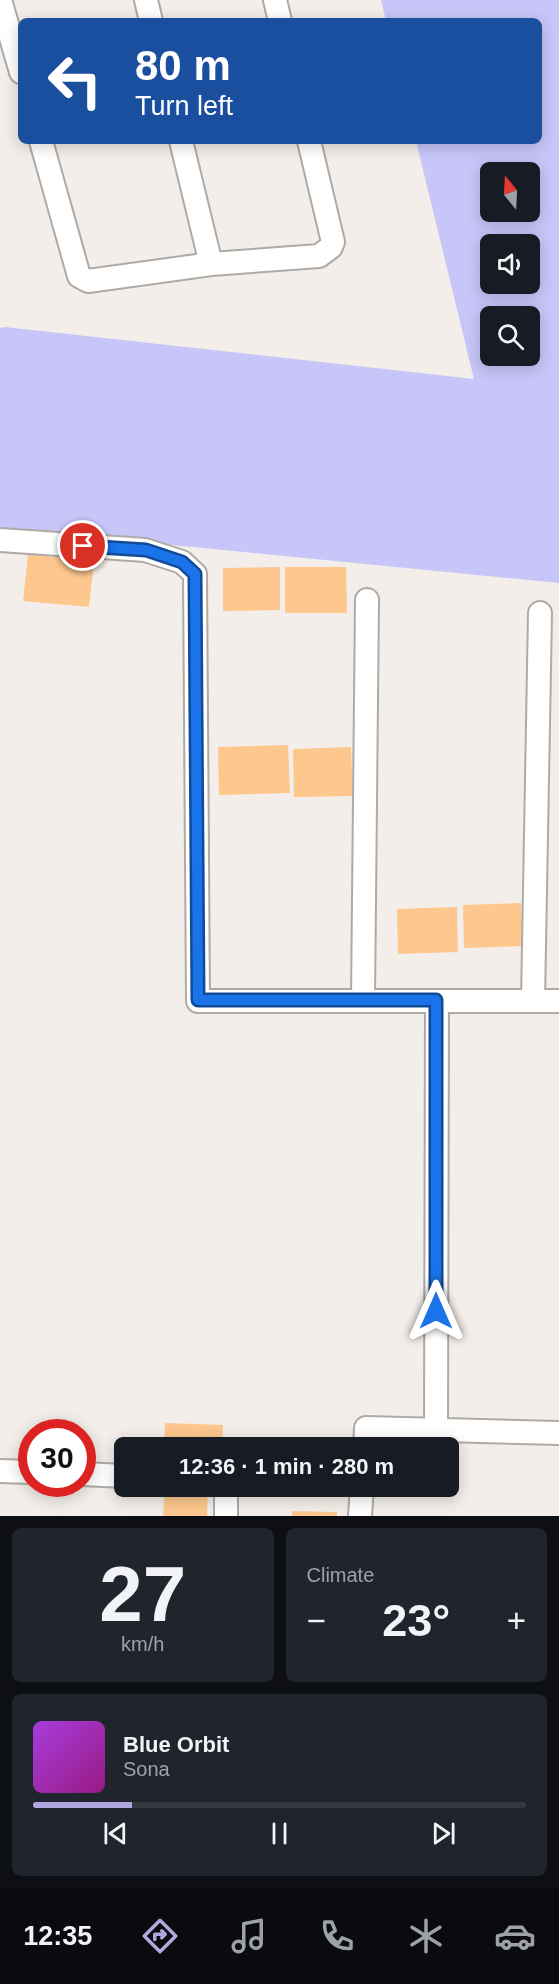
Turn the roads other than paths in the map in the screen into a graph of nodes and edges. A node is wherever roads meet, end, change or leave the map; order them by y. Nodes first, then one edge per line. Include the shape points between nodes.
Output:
1 (0, 0) edge
2 (146, 0) edge
3 (275, 0) edge
4 (150, 18) edge
5 (279, 18) edge
6 (18, 62) edge
7 (42, 144) edge
8 (182, 144) edge
9 (310, 144) edge
10 (211, 264) junction
11 (0, 540) edge
12 (367, 600) dead end
13 (540, 613) dead end
14 (363, 1000) junction
15 (436, 1000) junction
16 (533, 1001) junction
17 (559, 1001) edge
18 (436, 1430) junction
19 (559, 1433) edge
20 (366, 1437) edge
21 (0, 1471) edge
22 (18, 1472) edge
23 (96, 1475) edge
24 (114, 1476) edge
25 (226, 1497) edge
26 (361, 1497) edge
27 (226, 1516) edge
28 (360, 1516) edge

1 - 6 street
2 - 4 street
3 - 5 street
7 - 10 street via 82,280
8 - 10 street
9 - 10 street via 331,247 319,256
11 - 14 street via 146,550 182,562 195,574 198,1000
12 - 14 street
13 - 16 street
14 - 15 street
15 - 16 street
15 - 18 street
16 - 17 street
18 - 19 street
18 - 20 street via 366,1428
21 - 22 street
23 - 24 street
25 - 27 street
26 - 28 street

